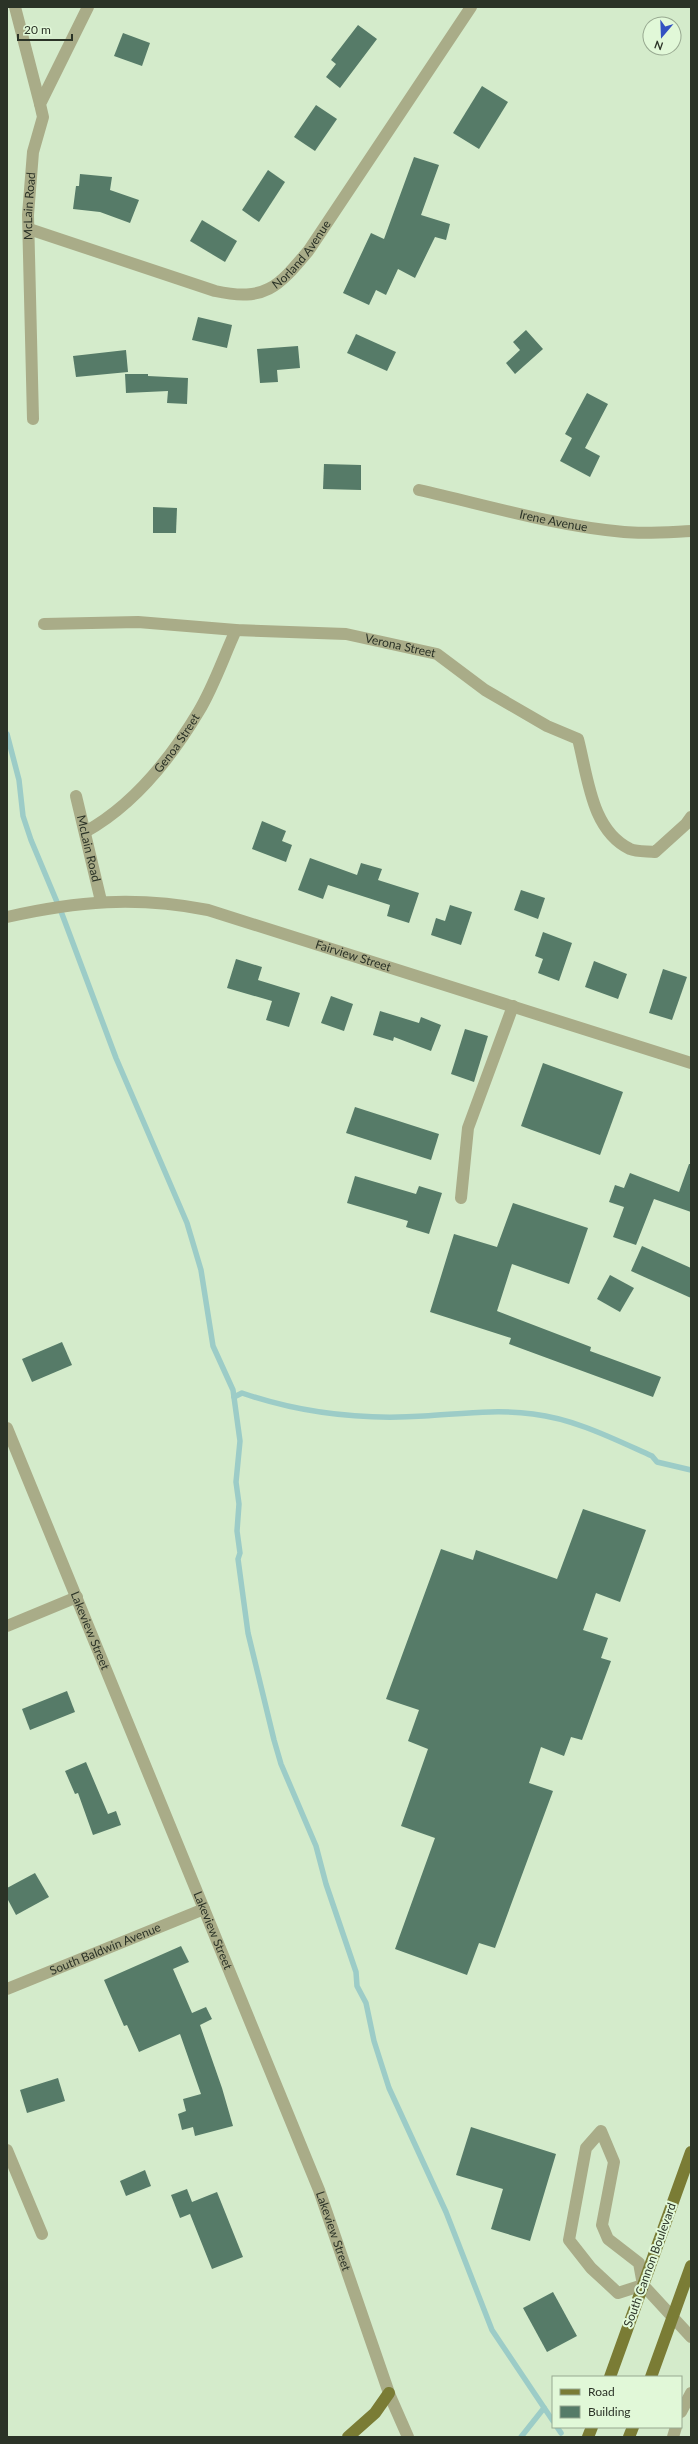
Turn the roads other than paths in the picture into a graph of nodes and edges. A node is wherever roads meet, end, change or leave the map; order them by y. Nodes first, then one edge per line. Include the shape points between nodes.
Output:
1 (15, 7) edge
2 (88, 7) edge
3 (471, 7) edge
4 (40, 104) junction
5 (29, 229) junction
6 (33, 419) dead end
7 (419, 490) dead end
8 (691, 530) edge
9 (44, 624) dead end
10 (236, 630) junction
11 (76, 796) dead end
12 (691, 817) edge
13 (85, 832) junction
14 (101, 901) junction
15 (13, 916) edge
16 (513, 1006) junction
17 (691, 1063) edge
18 (461, 1198) dead end
19 (7, 1428) edge
20 (77, 1597) junction
21 (7, 1626) edge
22 (204, 1909) junction
23 (7, 1989) edge
24 (7, 2150) edge
25 (691, 2152) edge
26 (42, 2234) dead end
27 (691, 2266) edge
28 (643, 2285) junction
29 (672, 2318) junction
30 (691, 2337) edge
31 (610, 2376) edge
32 (651, 2376) edge
33 (389, 2393) junction
34 (691, 2393) edge
35 (682, 2410) edge
36 (348, 2437) edge
37 (408, 2437) edge

1 - 4 street, McLain Road
2 - 4 street
3 - 5 street, Norland Avenue via 309,250 283,281 270,288 251,295 232,295 215,291
4 - 5 street, McLain Road via 44,117 33,152
5 - 6 street, McLain Road
7 - 8 street, Irene Avenue via 551,520 625,532
9 - 10 street, Verona Street via 138,622
10 - 12 street, Verona Street via 346,634 437,654 485,690 547,726 578,739 597,812 611,837 632,850 655,852
10 - 13 street, Genoa Street via 200,710 165,762 125,803
11 - 13 street, McLain Road
13 - 14 street, McLain Road
14 - 15 street, Fairview Street via 69,904
14 - 16 street, Fairview Street via 171,904 216,912
16 - 17 street, Fairview Street
16 - 18 street via 468,1128
19 - 20 street, Lakeview Street
20 - 21 street
20 - 22 street, Lakeview Street
22 - 23 street, South Baldwin Avenue
22 - 33 street, Lakeview Street via 319,2190
24 - 26 street
25 - 28 main road, South Cannon Boulevard
27 - 29 main road
28 - 28 street via 639,2263 608,2239 602,2225 614,2162 601,2131 586,2148 569,2240 591,2268 618,2293
28 - 29 street
28 - 31 main road, South Cannon Boulevard
29 - 30 street
29 - 32 main road
33 - 36 main road via 375,2413
33 - 37 street, Lakeview Street
34 - 35 street

